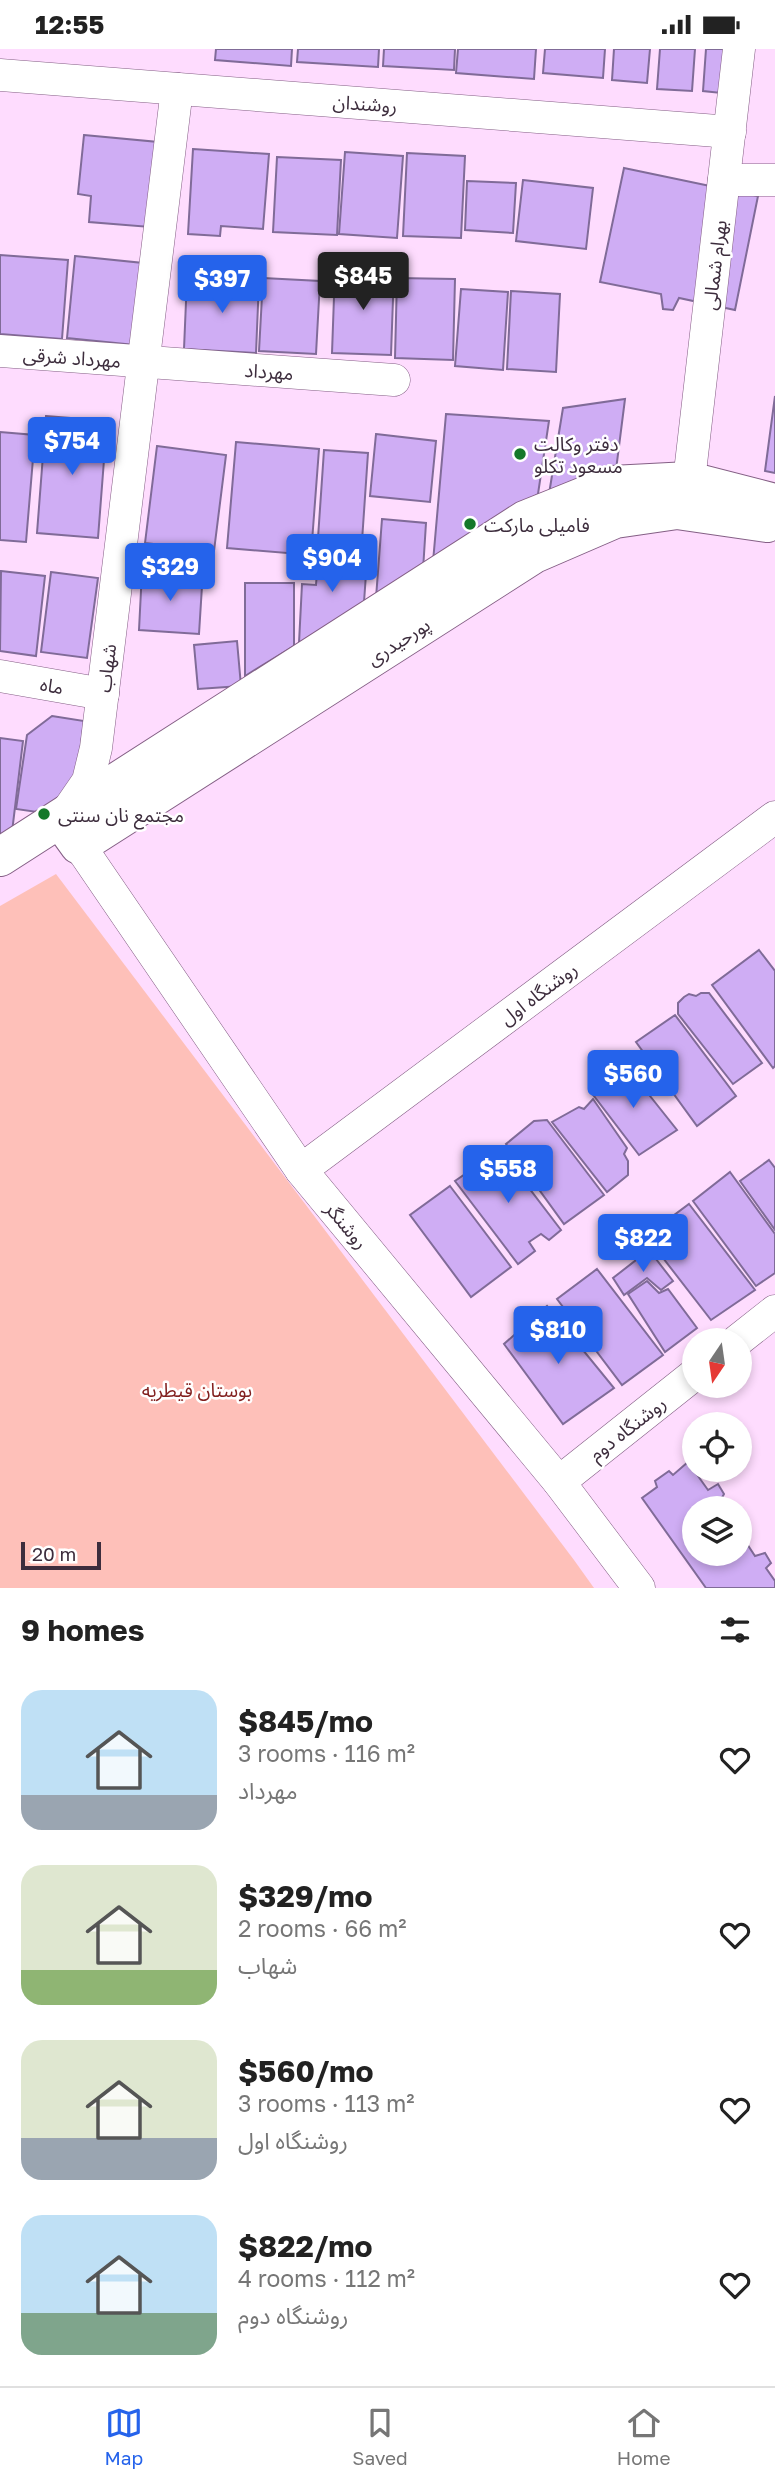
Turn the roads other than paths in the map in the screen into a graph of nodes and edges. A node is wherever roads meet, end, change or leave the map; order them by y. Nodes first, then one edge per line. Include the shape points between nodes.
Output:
1 (739, 49) edge
2 (0, 75) edge
3 (177, 89) junction
4 (730, 132) junction
5 (724, 180) junction
6 (775, 180) edge
7 (0, 351) edge
8 (144, 362) junction
9 (394, 380) dead end
10 (690, 481) junction
11 (775, 503) edge
12 (775, 524) edge
13 (0, 676) edge
14 (103, 694) junction
15 (775, 817) edge
16 (70, 833) junction
17 (0, 857) edge
18 (301, 1170) junction
19 (775, 1311) edge
20 (752, 1329) edge
21 (682, 1384) edge
22 (559, 1482) junction
23 (639, 1588) edge

1 - 4 street, بهرام شمالی
2 - 3 street, روشندان
3 - 4 street, روشندان
3 - 8 street, شهاب
4 - 5 street, بهرام شمالی
5 - 6 street
5 - 10 street, بهرام شمالی
7 - 8 street, مهرداد شرقی
8 - 9 street, مهرداد
8 - 14 street, شهاب
10 - 11 main road, پورحیدری
10 - 16 main road, پورحیدری via 612,485 525,520
12 - 16 main road, پورحیدری via 677,510 615,519 534,554
13 - 14 street, ماه
14 - 16 street, شهاب via 96,748
15 - 18 street, روشنگاه اول
16 - 17 main road, پورحیدری
16 - 18 street, روشنگر
18 - 22 street, روشنگر
19 - 20 street
21 - 22 street, روشنگاه دوم
22 - 23 street, روشنگر

